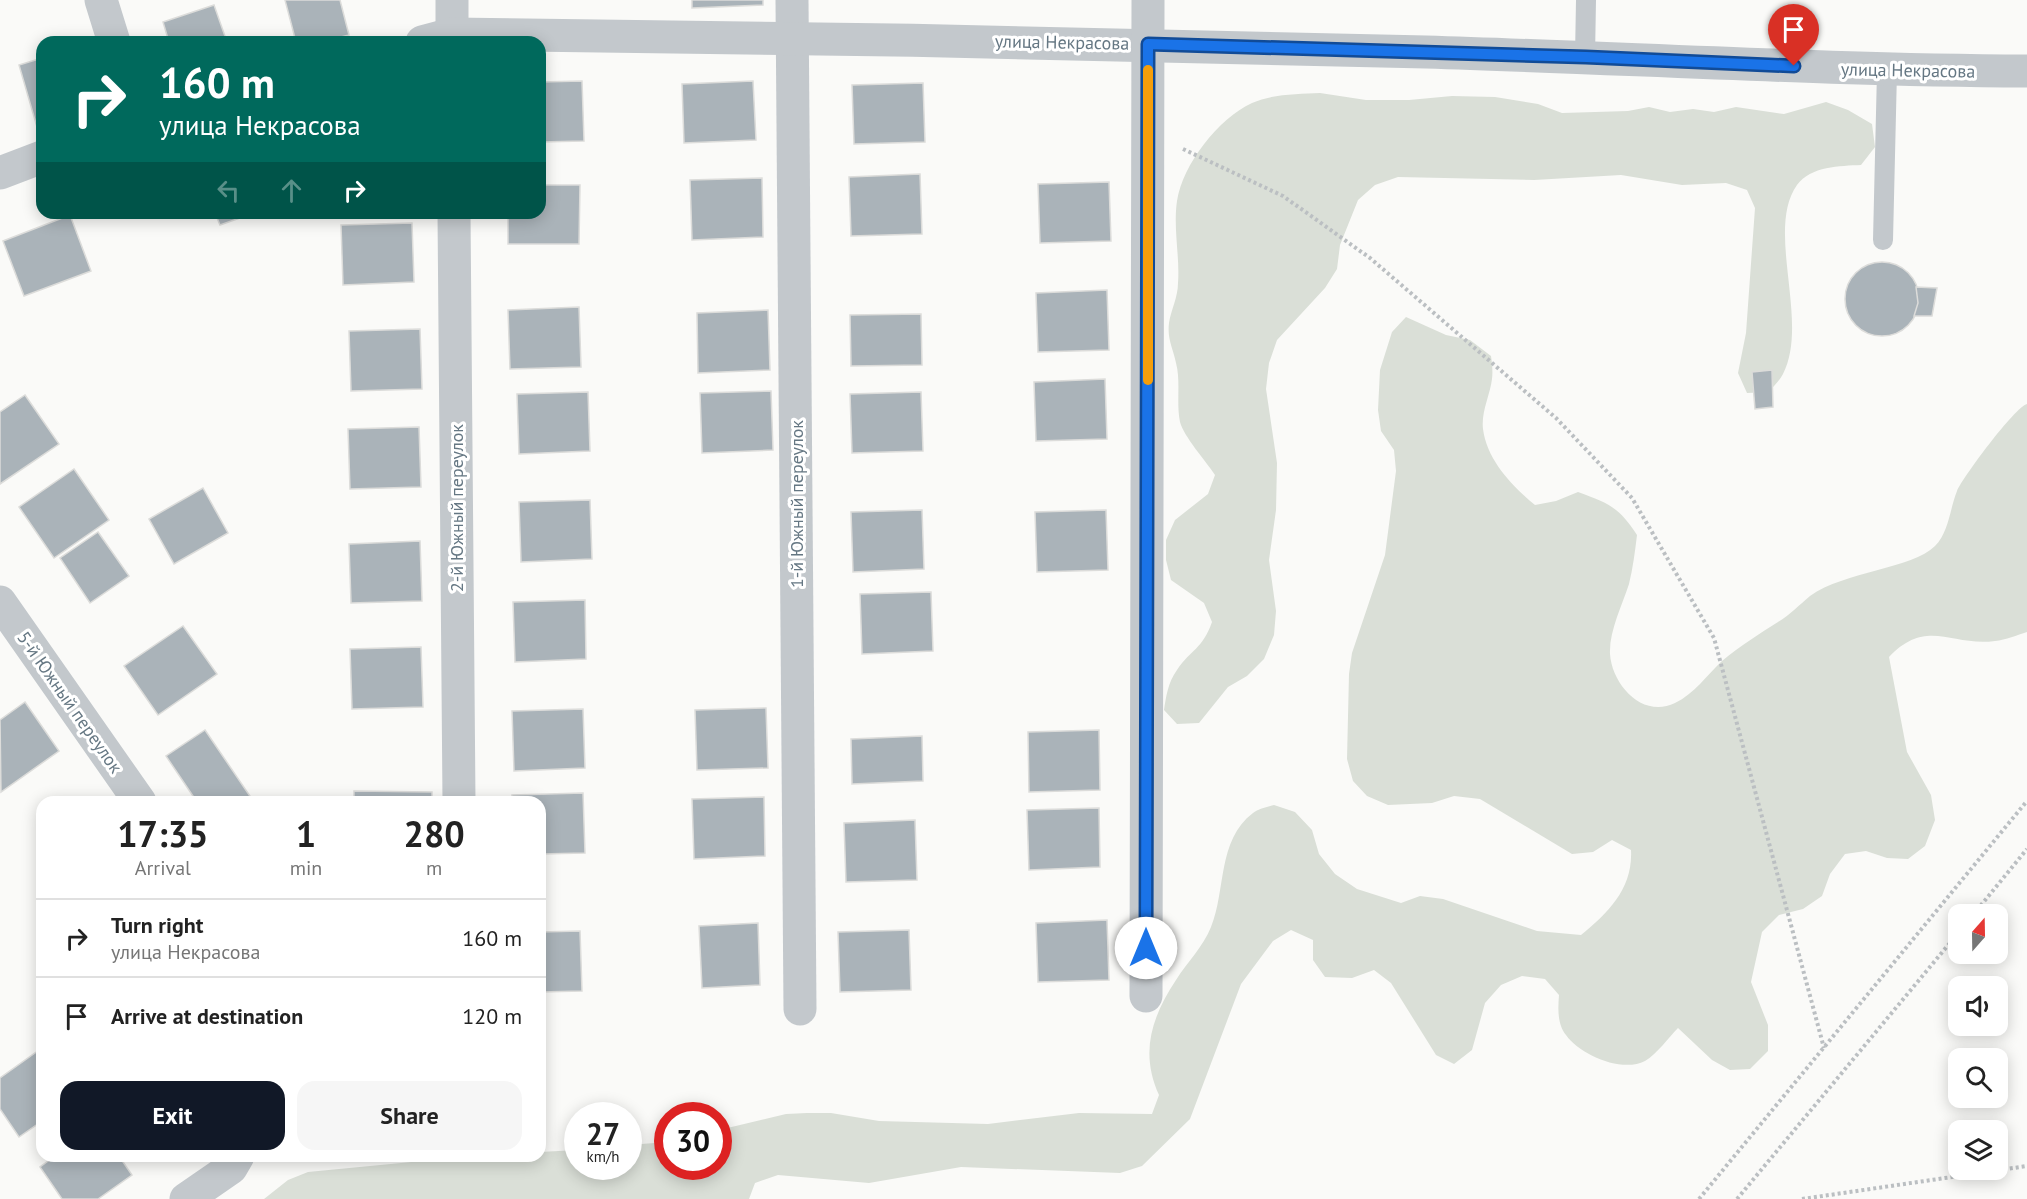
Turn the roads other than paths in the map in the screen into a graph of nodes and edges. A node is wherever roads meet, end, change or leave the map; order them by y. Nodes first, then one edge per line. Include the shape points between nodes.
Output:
1 (101, 0) edge
2 (452, 0) edge
3 (792, 0) edge
4 (1148, 0) edge
5 (1586, 0) edge
6 (112, 36) edge
7 (443, 36) edge
8 (792, 37) junction
9 (546, 38) edge
10 (1148, 44) junction
11 (1586, 57) junction
12 (1887, 70) junction
13 (2027, 72) edge
14 (36, 159) edge
15 (0, 173) edge
16 (454, 219) edge
17 (1883, 240) dead end
18 (0, 602) edge
19 (136, 796) edge
20 (459, 796) edge
21 (1146, 996) dead end
22 (800, 1009) dead end
23 (234, 1162) edge
24 (186, 1199) edge

1 - 6 street
2 - 7 street
3 - 8 street, 1-й Южный переулок
4 - 10 street
5 - 11 lane
8 - 9 street, улица Некрасова
8 - 10 street, улица Некрасова
8 - 22 street, 1-й Южный переулок
10 - 11 street, улица Некрасова
10 - 21 street
11 - 12 street, улица Некрасова
12 - 13 street, улица Некрасова
12 - 17 lane
14 - 15 street
16 - 20 street, 2-й Южный переулок
18 - 19 street, 5-й Южный переулок
23 - 24 street

